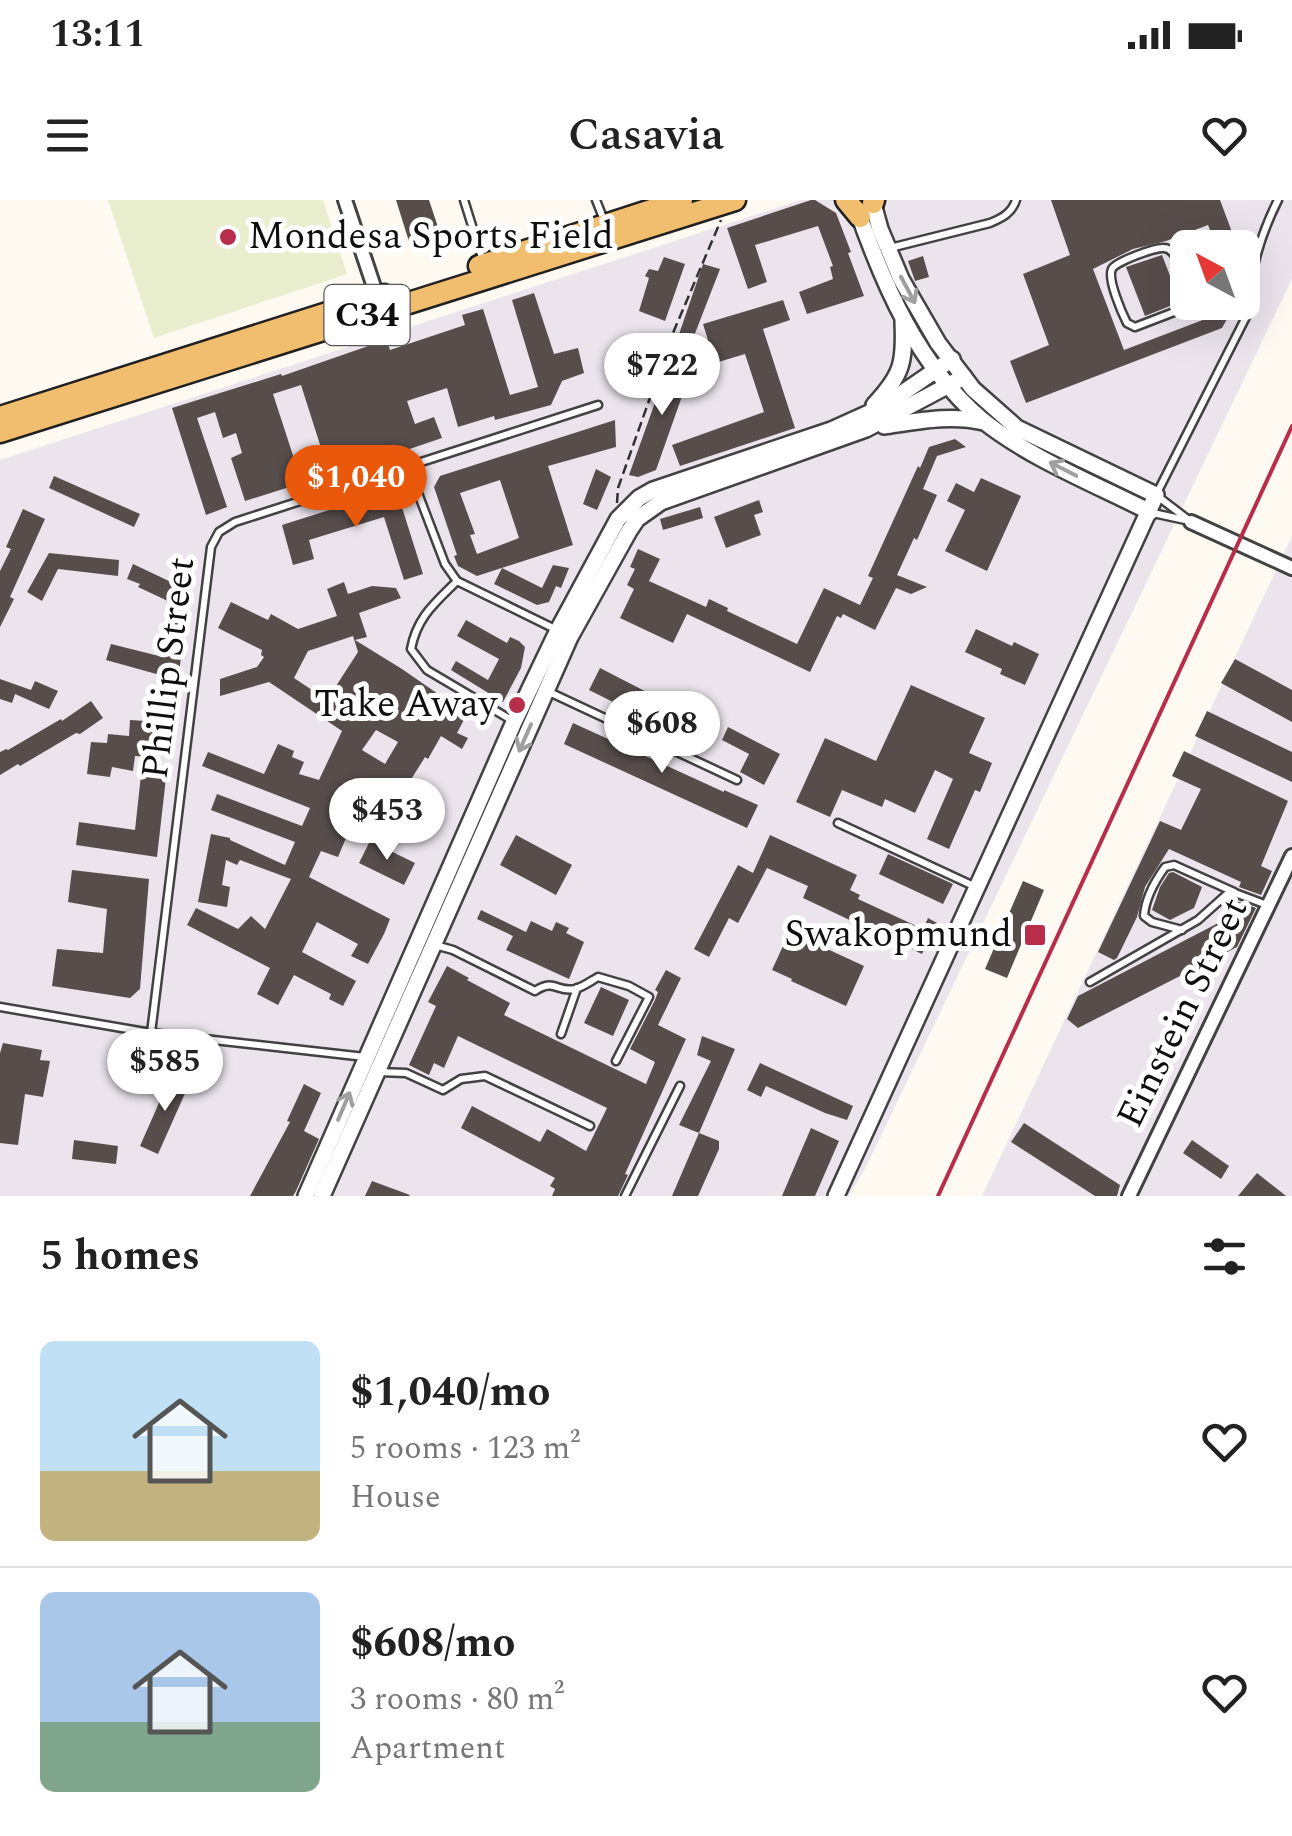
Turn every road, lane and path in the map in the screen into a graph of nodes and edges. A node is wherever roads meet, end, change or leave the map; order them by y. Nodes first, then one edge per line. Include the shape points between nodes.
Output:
1 (345, 200) edge
2 (464, 200) edge
3 (596, 200) edge
4 (682, 200) edge
5 (846, 200) edge
6 (1016, 200) edge
7 (1278, 200) edge
8 (732, 201) edge
9 (867, 204) edge
10 (605, 224) junction
11 (1260, 240) edge
12 (888, 248) junction
13 (1170, 250) edge
14 (484, 264) junction
15 (380, 304) junction
16 (1170, 313) edge
17 (1245, 320) edge
18 (903, 321) junction
19 (952, 359) junction
20 (936, 371) junction
21 (964, 376) junction
22 (950, 386) junction
23 (598, 405) dead end
24 (0, 417) edge
25 (865, 422) junction
26 (984, 422) junction
27 (0, 432) edge
28 (408, 467) junction
29 (1156, 495) junction
30 (1150, 512) junction
31 (618, 519) junction
32 (1191, 522) junction
33 (1292, 568) edge
34 (457, 581) junction
35 (564, 633) junction
36 (546, 691) junction
37 (514, 722) junction
38 (737, 780) dead end
39 (838, 823) dead end
40 (1292, 856) edge
41 (978, 888) junction
42 (1235, 893) junction
43 (1268, 905) junction
44 (1182, 930) junction
45 (434, 944) junction
46 (1090, 982) dead end
47 (577, 988) junction
48 (0, 1007) edge
49 (151, 1032) junction
50 (561, 1034) dead end
51 (616, 1061) dead end
52 (375, 1063) junction
53 (680, 1086) dead end
54 (590, 1126) dead end
55 (306, 1196) edge
56 (322, 1196) edge
57 (625, 1196) edge
58 (836, 1196) edge
59 (1129, 1196) edge

1 - 15 street
2 - 14 lane
3 - 10 lane
4 - 10 main road, C34
5 - 9 main road
6 - 12 lane via 990,223
7 - 11 lane
8 - 15 main road, C34
8 - 31 path via 672,333 618,488
9 - 12 street
9 - 18 street via 877,263
10 - 14 main road, C34
12 -> 19 street via 921,316
13 - 16 lane via 1120,262 1110,276 1126,323
14 - 15 main road, C34
15 - 24 main road, C34
15 - 27 main road, C34
17 - 29 lane
18 - 20 street
18 - 25 street via 902,365
19 - 20 street
19 - 21 street
20 - 22 street
20 - 25 street
21 - 22 street
21 - 29 street via 1017,428
22 - 25 street
22 - 26 street
23 - 28 lane, Phillip Street
25 - 26 street
25 - 31 street via 653,490
25 - 35 street via 649,509 636,519
30 -> 26 street
28 - 34 lane
28 - 49 lane, Phillip Street via 234,522 211,547
29 - 30 street
29 - 32 lane
30 - 32 lane
30 - 41 street
31 - 35 street
32 - 33 street
34 - 35 lane
34 - 37 lane via 414,630 411,649 427,670
35 - 36 street
35 - 37 street
36 - 38 lane
36 -> 45 street
37 - 52 street
39 - 41 lane
40 - 43 street, Einstein Street
41 - 58 street
42 - 43 lane
42 - 44 lane
42 - 44 lane via 1165,867 1144,916
43 - 59 street, Einstein Street
44 - 46 lane
45 - 47 lane via 535,991 545,984
45 - 52 street
47 - 50 lane
47 - 51 lane via 598,977 649,997
48 - 49 lane
49 - 52 lane
52 - 54 lane via 443,1090 485,1076
55 -> 52 street
52 - 56 street
53 - 57 lane

